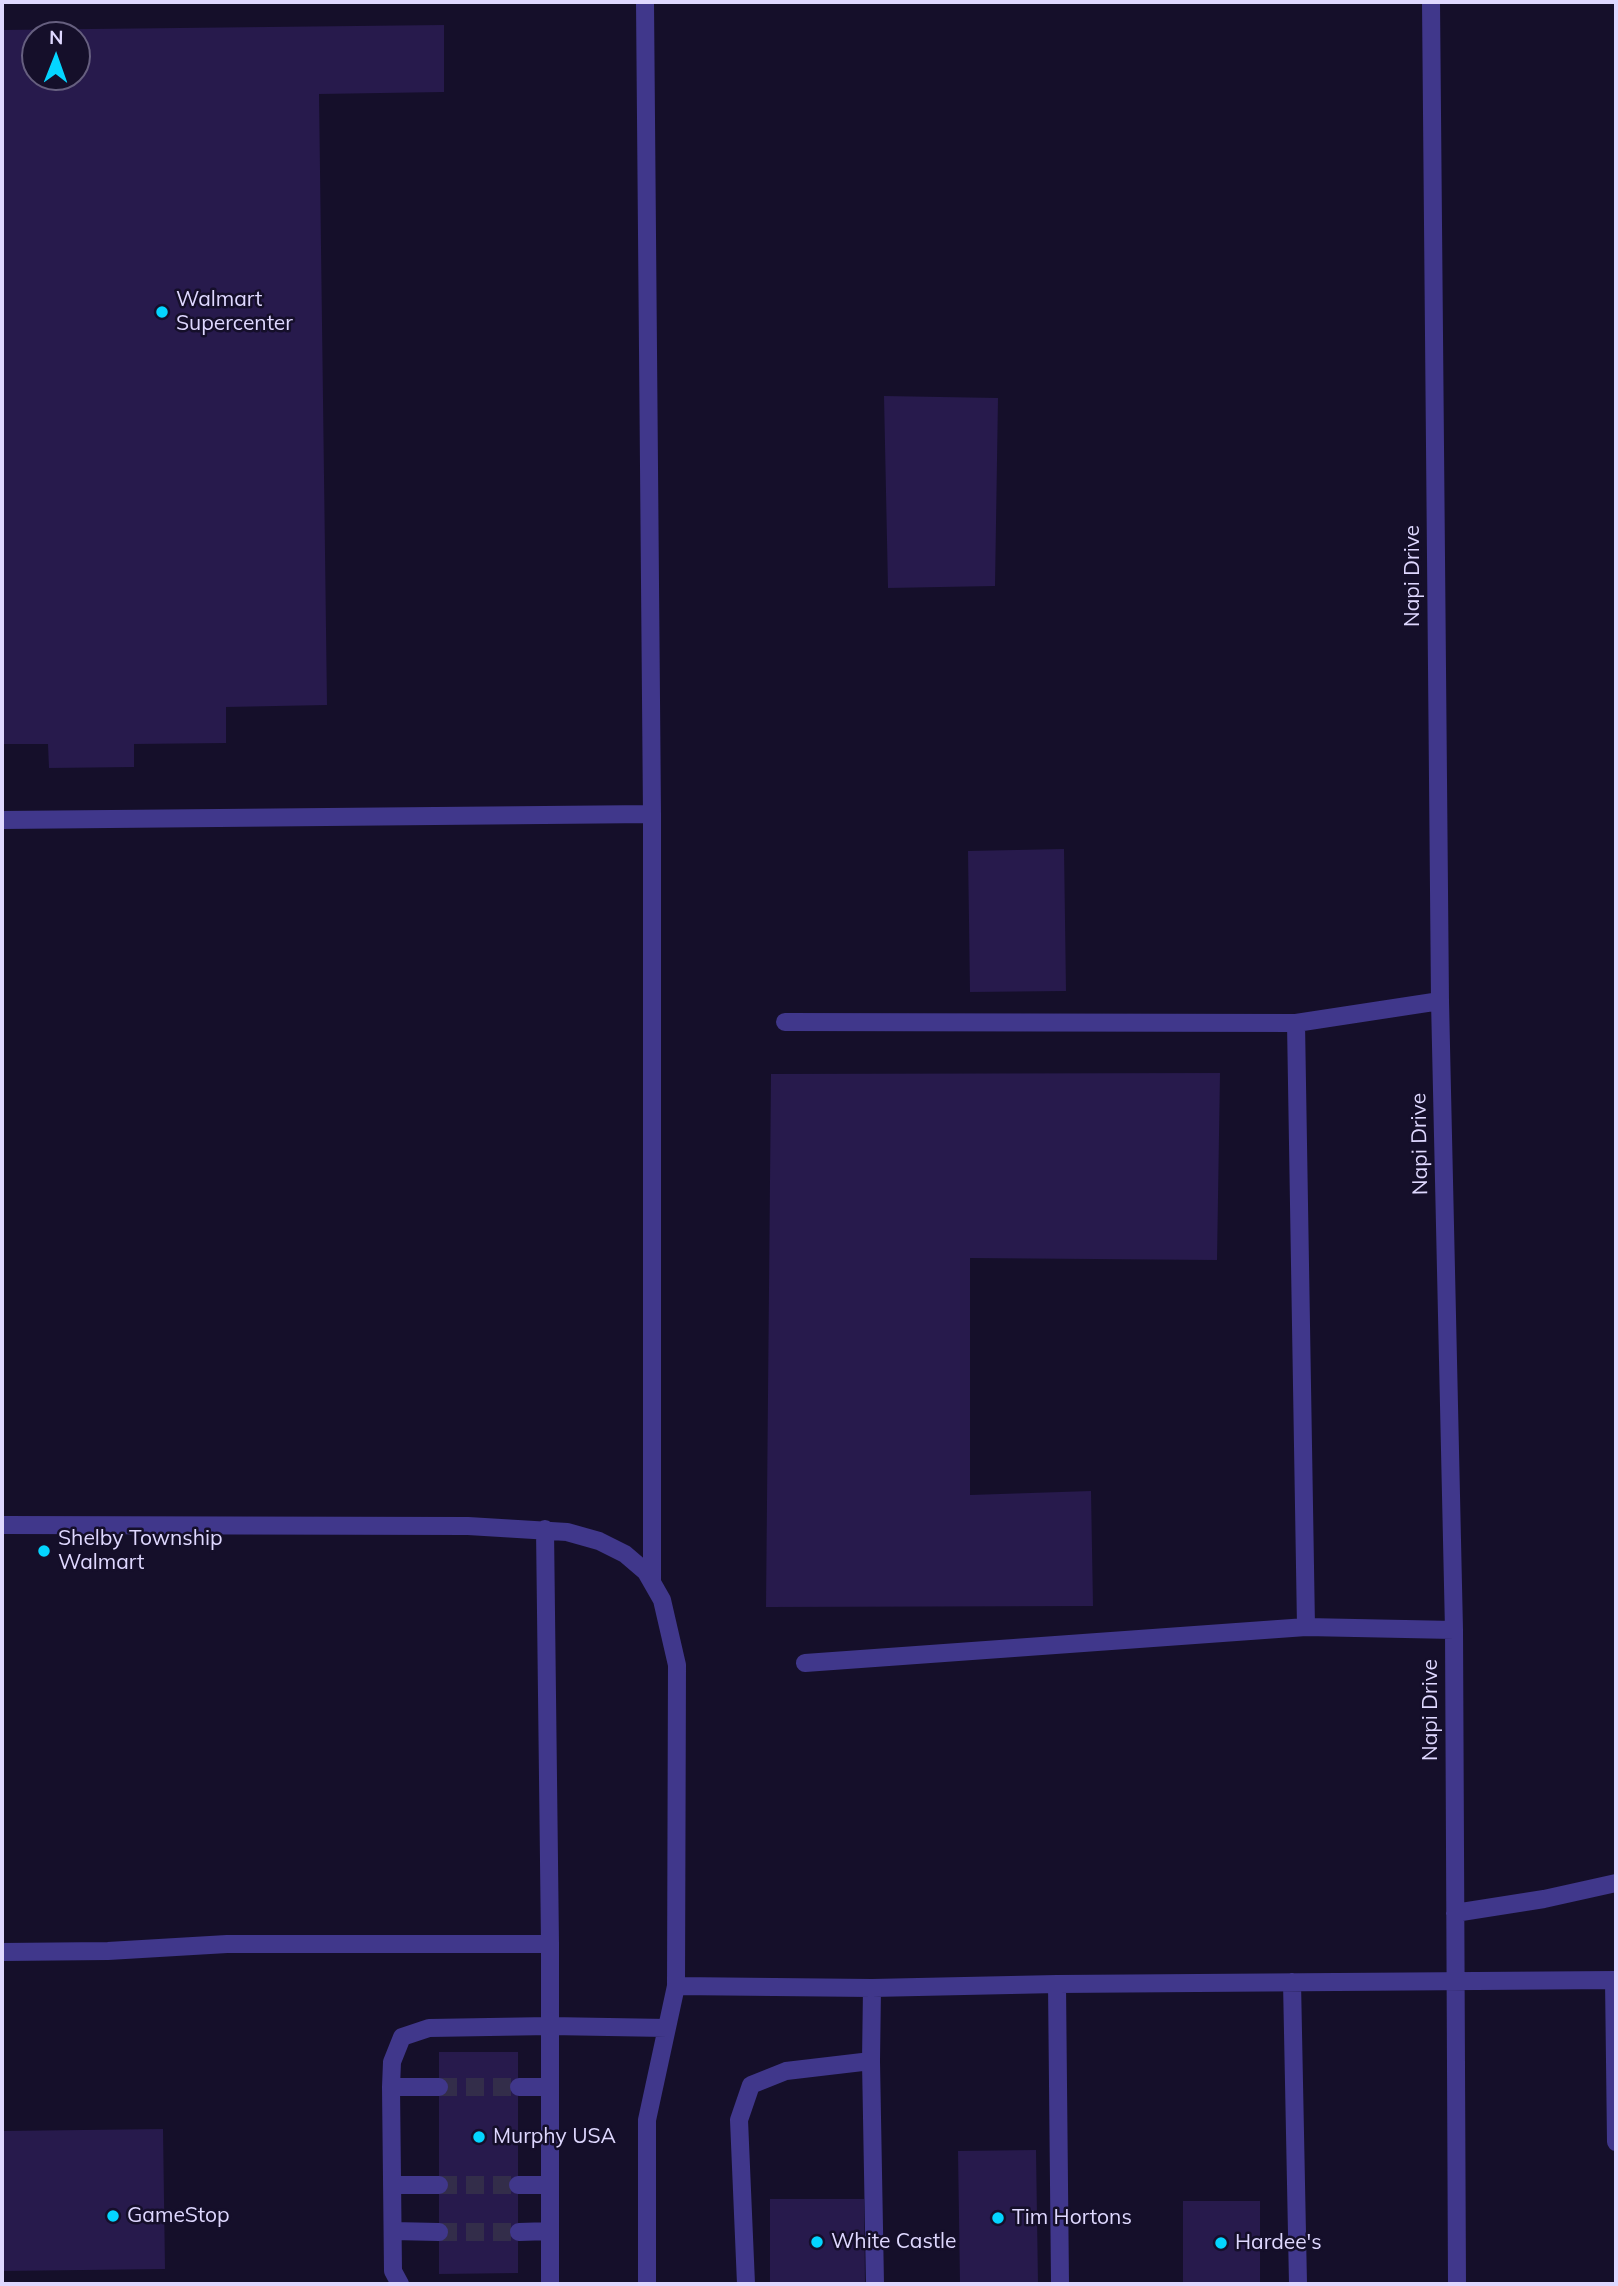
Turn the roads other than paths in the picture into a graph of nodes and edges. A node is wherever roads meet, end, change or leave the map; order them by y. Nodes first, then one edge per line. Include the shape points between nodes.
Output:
1 (645, 2) edge
2 (1431, 2) edge
3 (652, 814) junction
4 (2, 820) edge
5 (1440, 1001) junction
6 (785, 1022) dead end
7 (1296, 1023) junction
8 (2, 1525) edge
9 (545, 1529) junction
10 (652, 1583) junction
11 (1306, 1627) junction
12 (1454, 1630) junction
13 (805, 1663) dead end
14 (1616, 1883) edge
15 (1455, 1913) junction
16 (550, 1944) junction
17 (2, 1952) edge
18 (1615, 1980) edge
19 (1455, 1981) junction
20 (1293, 1982) junction
21 (1057, 1984) junction
22 (676, 1986) junction
23 (872, 1988) junction
24 (550, 2026) junction
25 (667, 2028) junction
26 (871, 2061) junction
27 (391, 2087) junction
28 (439, 2087) tunnel mouth
29 (519, 2087) tunnel mouth
30 (550, 2087) junction
31 (1616, 2097) edge
32 (1616, 2142) edge
33 (393, 2185) junction
34 (439, 2185) tunnel mouth
35 (518, 2185) tunnel mouth
36 (550, 2185) junction
37 (393, 2231) junction
38 (550, 2231) junction
39 (439, 2232) tunnel mouth
40 (519, 2232) tunnel mouth
41 (400, 2284) edge
42 (550, 2284) edge
43 (648, 2284) edge
44 (746, 2284) edge
45 (876, 2284) edge
46 (1060, 2284) edge
47 (1298, 2284) edge
48 (1457, 2284) edge

1 - 3 street
2 - 5 street, Napi Drive
3 - 4 street
3 - 10 street
5 - 7 street
5 - 12 street, Napi Drive
6 - 7 street
7 - 11 street
8 - 9 street
9 - 10 street via 567,1531 625,1553
9 - 16 street
10 - 22 street via 662,1600 677,1665
11 - 12 street
11 - 13 street
12 - 15 street, Napi Drive
14 - 15 street
15 - 19 street, Napi Drive
16 - 17 street via 227,1944
16 - 24 street
18 - 19 street
18 - 31 street
19 - 20 street
19 - 48 street, Napi Drive
20 - 21 street
20 - 47 street
21 - 23 street
21 - 46 street
22 - 23 street
22 - 25 street
23 - 26 street
24 - 25 street
24 - 27 street via 429,2028 401,2036 392,2062
24 - 30 street
25 - 43 street via 647,2120
26 - 44 street via 786,2071 751,2085 739,2120
26 - 45 street
27 - 28 street
27 - 33 street
29 - 30 street
30 - 36 street
31 - 32 street
33 - 34 street
33 - 37 street
35 - 36 street
36 - 38 street
37 - 39 street
37 - 41 street via 393,2271
38 - 40 street
38 - 42 street

